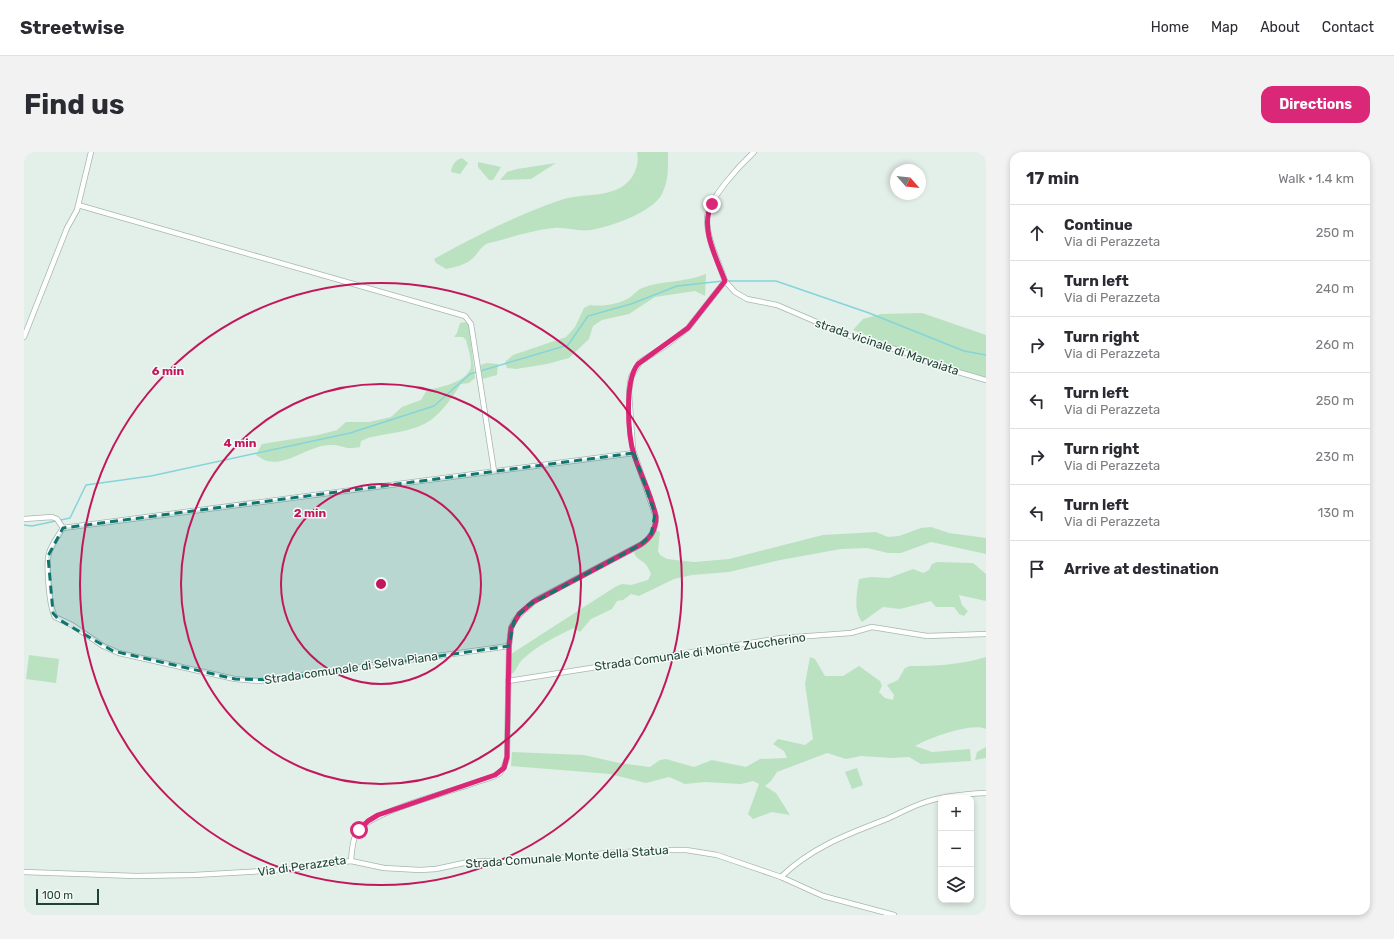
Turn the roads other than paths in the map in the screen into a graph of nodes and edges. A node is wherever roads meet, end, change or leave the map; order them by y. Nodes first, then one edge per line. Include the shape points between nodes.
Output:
1 (91, 152) edge
2 (754, 152) edge
3 (78, 205) junction
4 (725, 281) junction
5 (24, 337) edge
6 (986, 380) edge
7 (634, 453) junction
8 (494, 471) junction
9 (24, 519) edge
10 (63, 528) junction
11 (986, 634) edge
12 (509, 646) junction
13 (508, 681) junction
14 (986, 793) edge
15 (351, 861) junction
16 (24, 872) edge
17 (781, 876) junction
18 (894, 915) edge

1 - 3 street
2 - 4 street via 727,183 708,213 709,234
3 - 5 street
3 - 8 street via 465,316 471,324
4 - 6 street, strada vicinale di Marvaiata via 746,299 777,305 847,335
4 - 7 street, Via di Perazzeta via 688,328 642,361 633,372 629,392
7 - 8 street
7 - 12 street, Via di Perazzeta via 655,514 655,524 650,535 640,545 527,606 514,622
8 - 10 street
9 - 10 street via 52,517 57,519
10 - 12 street, Strada comunale di Selva Piana via 52,546 48,560 54,616 118,653 235,679 259,681
11 - 13 street, Strada Comunale di Monte Zuccherino via 927,636 872,627 854,633 781,638
12 - 13 street, Via di Perazzeta
13 - 15 street, Via di Perazzeta via 507,757 506,764 500,772 371,819 356,834
14 - 17 street via 935,799 919,804 842,836 800,861
15 - 16 street, Via di Perazzeta via 297,869 201,875
15 - 17 street, Strada Comunale Monte della Statua via 384,868 420,870 473,861 530,861 614,853 686,850 717,855
17 - 18 street, Strada Comunale Monte della Statua via 824,896

